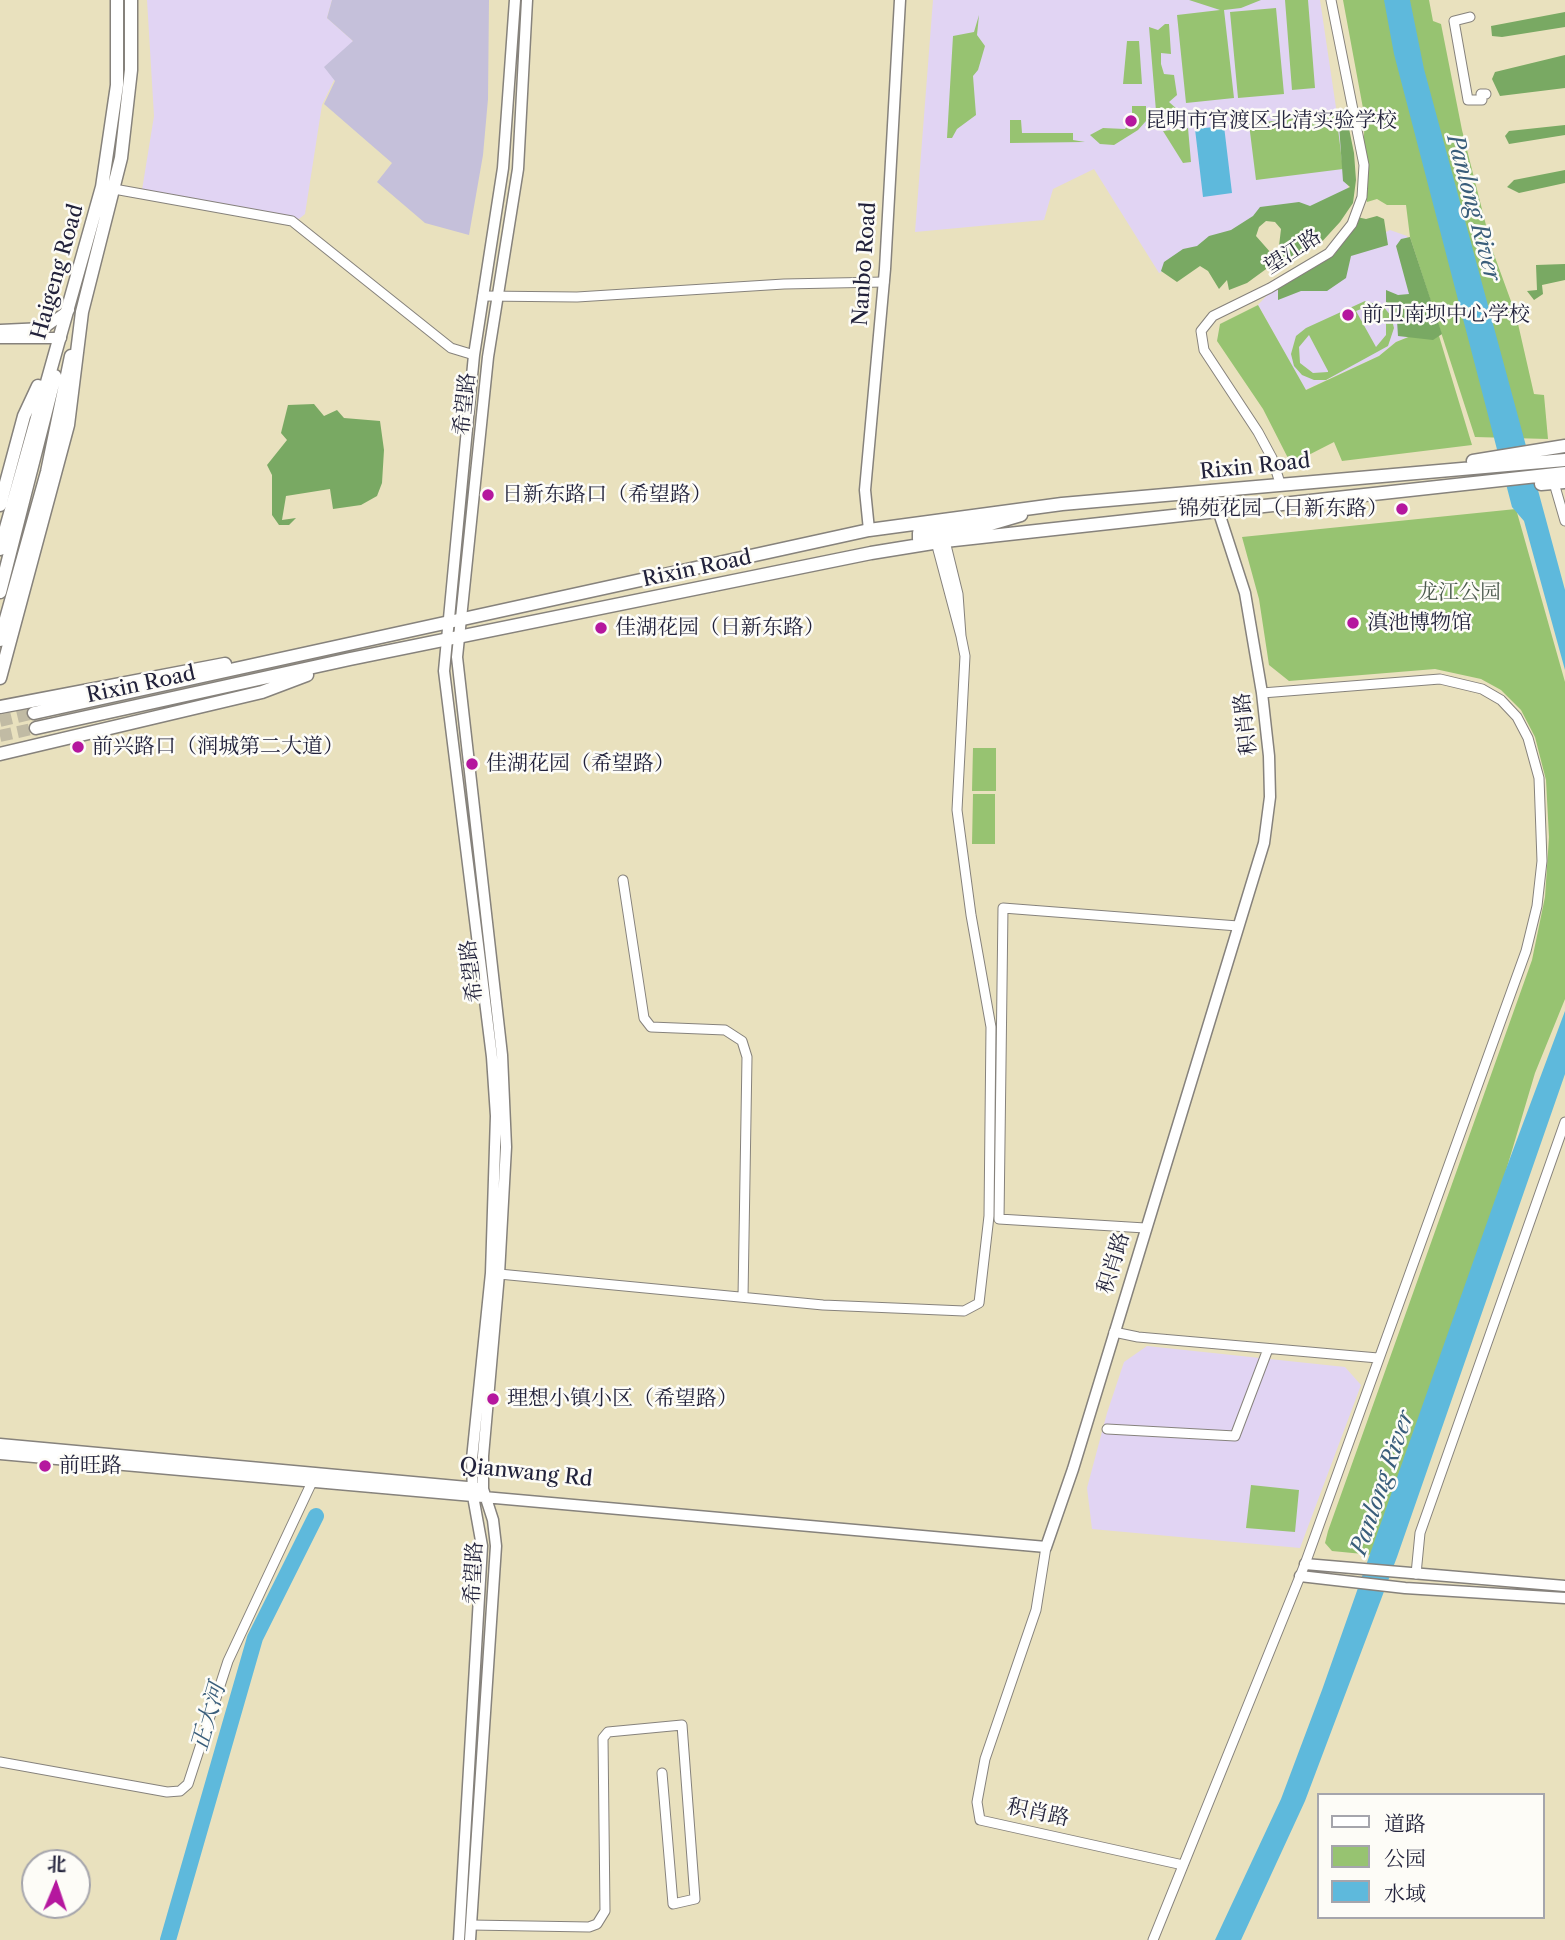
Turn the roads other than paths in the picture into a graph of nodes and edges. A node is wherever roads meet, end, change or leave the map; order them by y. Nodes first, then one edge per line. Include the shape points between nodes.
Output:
1 (117, 0) edge
2 (131, 0) edge
3 (515, 0) edge
4 (527, 0) edge
5 (900, 0) edge
6 (1331, 0) edge
7 (1469, 17) dead end
8 (1486, 94) dead end
9 (114, 189) junction
10 (884, 282) junction
11 (482, 296) junction
12 (496, 298) junction
13 (75, 311) junction
14 (79, 327) junction
15 (0, 330) edge
16 (0, 338) edge
17 (61, 338) junction
18 (474, 355) junction
19 (1565, 446) edge
20 (1547, 455) junction
21 (1565, 460) edge
22 (1559, 478) edge
23 (1280, 483) junction
24 (0, 505) edge
25 (1051, 505) junction
26 (1219, 513) junction
27 (1565, 521) edge
28 (869, 530) junction
29 (937, 542) junction
30 (0, 549) edge
31 (0, 592) edge
32 (463, 620) junction
33 (448, 623) junction
34 (452, 638) junction
35 (0, 640) edge
36 (333, 648) junction
37 (350, 659) junction
38 (0, 678) edge
39 (1262, 693) junction
40 (0, 707) edge
41 (34, 713) tunnel mouth
42 (36, 728) tunnel mouth
43 (0, 754) edge
44 (623, 880) dead end
45 (1238, 926) junction
46 (1565, 1122) edge
47 (1145, 1228) junction
48 (499, 1274) junction
49 (743, 1297) junction
50 (1114, 1332) junction
51 (1268, 1349) junction
52 (1378, 1359) junction
53 (1107, 1429) dead end
54 (0, 1444) edge
55 (0, 1454) edge
56 (312, 1482) junction
57 (478, 1492) junction
58 (1047, 1544) junction
59 (1306, 1564) junction
60 (1413, 1574) junction
61 (1300, 1576) junction
62 (1565, 1586) edge
63 (1565, 1598) edge
64 (0, 1762) edge
65 (662, 1773) dead end
66 (470, 1855) junction
67 (1183, 1865) junction
68 (471, 1925) junction
69 (459, 1940) edge
70 (470, 1940) edge
71 (1153, 1940) edge

1 - 13 main road, Haigeng Road via 112,136
2 - 9 main road, Haigeng Road via 129,102
3 - 11 street, 希望路 via 503,168
4 - 12 street, 希望路 via 518,169
5 - 10 street, Nanbo Road
6 - 23 street, 望江路 via 1364,165 1362,197 1352,224 1329,253 1213,316 1201,331 1203,350 1258,432
7 - 8 street via 1454,21 1468,100 1482,100 1481,93
9 - 13 main road, Haigeng Road
9 - 18 street via 292,221 451,348
10 - 12 street
10 - 28 street, Nanbo Road via 865,490
11 - 12 street
11 - 18 street, 希望路
12 - 32 street, 希望路
13 - 14 main road
13 - 15 street via 44,328
13 - 17 main road, Haigeng Road
14 - 35 main road, Haigeng Road via 47,472
14 - 38 main road via 68,425
16 - 17 street
17 - 24 main road via 24,416
17 - 30 main road, Haigeng Road
17 - 31 main road
18 - 33 street, 希望路
19 - 20 main road, Rixin Road
20 - 21 main road, Rixin Road
20 - 23 main road, Rixin Road
22 - 26 main road, Rixin Road
22 - 27 street
23 - 25 main road, Rixin Road
25 - 28 main road, Rixin Road
25 - 29 main road via 987,525 919,533 919,539
26 - 29 main road, Rixin Road
26 - 39 street, 积肖路 via 1245,593
28 - 32 main road, Rixin Road
29 - 34 main road, Rixin Road
29 - 49 street via 965,656 957,810 991,1027 989,1216 982,1298 964,1311
32 - 33 main road, Rixin Road
32 - 34 street, 希望路
33 - 34 street, 希望路
33 - 36 main road, Rixin Road
34 - 37 main road, Rixin Road
34 - 48 street, 希望路 via 505,1102
34 - 57 street, 希望路 via 446,691 496,1116
36 - 40 main road, Rixin Road via 197,668
36 - 41 main road, Rixin Road
37 - 42 main road, Rixin Road
37 - 43 main road via 262,692
39 - 45 street, 积肖路 via 1270,797 1264,842
39 - 52 street via 1457,681 1501,700 1517,717 1539,778 1542,862 1526,951
44 - 49 street via 644,1018 651,1027 725,1030 743,1041 747,1057
45 - 47 street, 积肖路
45 - 47 street via 1003,908 999,1219
46 - 60 street via 1420,1533
47 - 50 street, 积肖路
48 - 49 street
48 - 57 street, 希望路
50 - 51 street
50 - 58 street, 积肖路
51 - 52 street
51 - 53 street via 1235,1436
52 - 59 street
54 - 57 street, Qianwang Rd
55 - 56 street, Qianwang Rd
56 - 57 street, Qianwang Rd
56 - 64 street via 228,1661 188,1784 180,1791 167,1792
57 - 58 street, Qianwang Rd
57 - 66 street, 希望路 via 494,1520 496,1546
58 - 67 street, 积肖路 via 1036,1611 985,1759 977,1802 980,1820
59 - 60 street
59 - 61 street
60 - 62 street
61 - 63 street
61 - 67 street
65 - 68 street via 673,1904 695,1899 682,1725 608,1732 603,1738 605,1911 597,1924
66 - 68 street, 希望路
66 - 69 street, 希望路
67 - 71 street
68 - 70 street, 希望路

